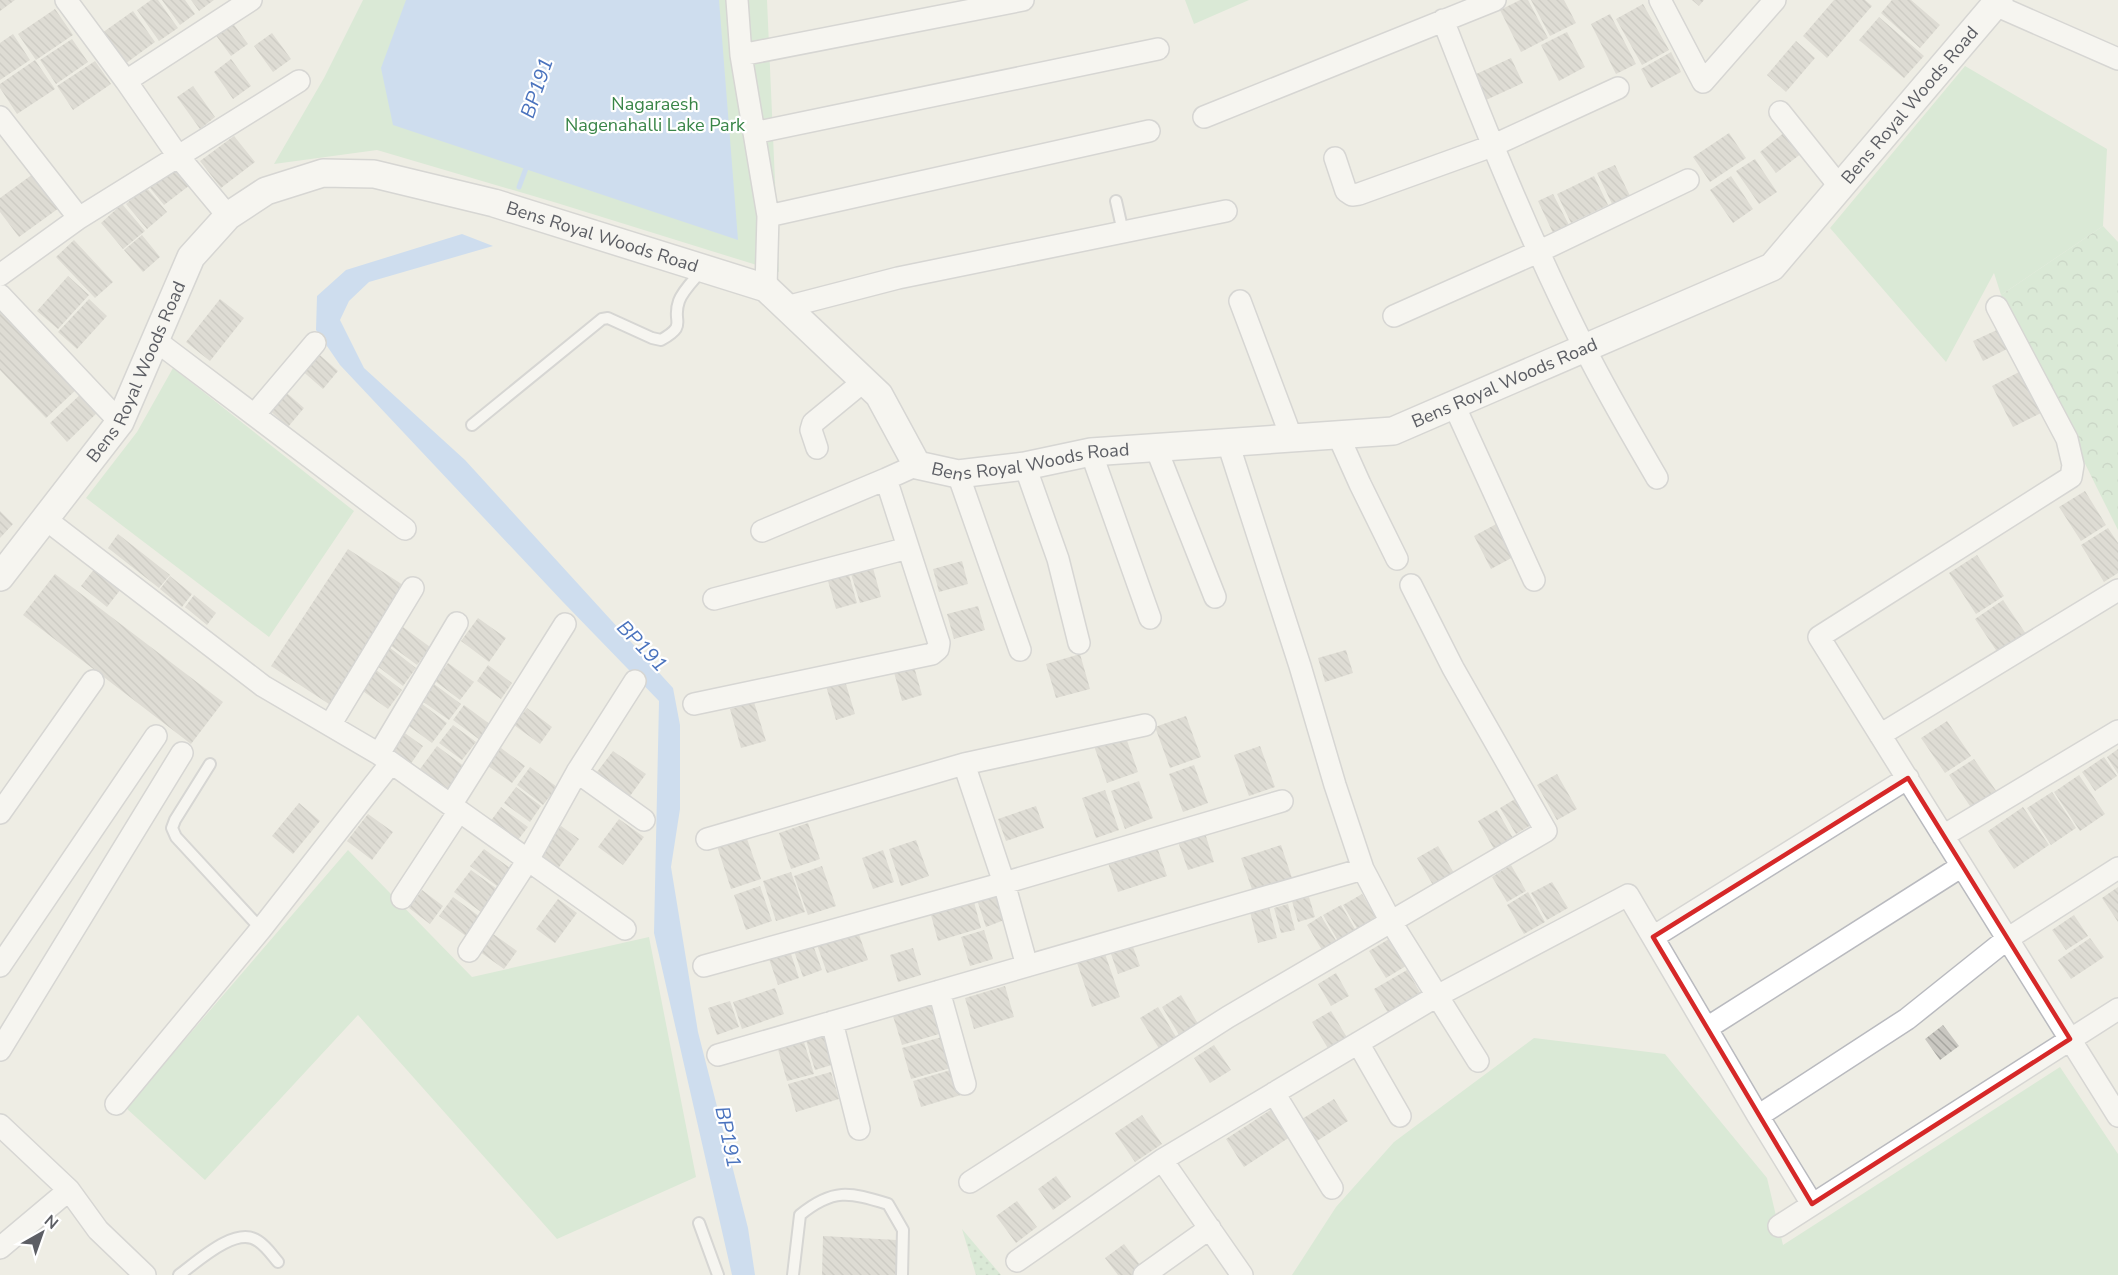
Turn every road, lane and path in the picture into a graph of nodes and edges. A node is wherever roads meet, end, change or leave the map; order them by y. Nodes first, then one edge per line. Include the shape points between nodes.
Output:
1 (251, 0) edge
2 (737, 0) edge
3 (1023, 0) edge
4 (1495, 0) edge
5 (1660, 0) edge
6 (1775, 0) edge
7 (74, 3) edge
8 (1997, 3) edge
9 (1443, 20) junction
10 (1158, 49) dead end
11 (741, 55) junction
12 (2118, 59) edge
13 (126, 81) junction
14 (299, 81) dead end
15 (1618, 88) dead end
16 (1780, 112) dead end
17 (0, 117) edge
18 (1204, 117) dead end
19 (1149, 131) dead end
20 (754, 133) junction
21 (1492, 146) junction
22 (178, 156) junction
23 (1335, 158) dead end
24 (1688, 180) dead end
25 (1840, 187) junction
26 (1116, 201) dead end
27 (1226, 211) dead end
28 (228, 216) junction
29 (768, 216) junction
30 (80, 218) junction
31 (1123, 232) junction
32 (1538, 252) junction
33 (704, 268) junction
34 (0, 275) edge
35 (766, 288) junction
36 (0, 295) edge
37 (1240, 301) dead end
38 (786, 307) junction
39 (1997, 307) dead end
40 (1394, 316) dead end
41 (155, 340) junction
42 (315, 343) dead end
43 (1585, 348) junction
44 (864, 381) junction
45 (1454, 405) junction
46 (254, 415) junction
47 (120, 423) junction
48 (472, 425) dead end
49 (1338, 435) junction
50 (1292, 438) junction
51 (1228, 443) junction
52 (818, 448) dead end
53 (1156, 448) junction
54 (1092, 452) junction
55 (917, 465) junction
56 (1025, 466) junction
57 (958, 474) junction
58 (1657, 478) dead end
59 (886, 479) junction
60 (44, 518) junction
61 (405, 530) dead end
62 (762, 531) dead end
63 (908, 548) junction
64 (1397, 559) dead end
65 (0, 577) edge
66 (1534, 580) dead end
67 (1411, 585) dead end
68 (413, 588) dead end
69 (2118, 590) edge
70 (1215, 597) dead end
71 (714, 599) dead end
72 (1150, 618) dead end
73 (457, 623) dead end
74 (565, 624) dead end
75 (1079, 643) dead end
76 (1020, 650) dead end
77 (93, 681) dead end
78 (635, 681) dead end
79 (694, 704) dead end
80 (330, 725) junction
81 (1144, 725) dead end
82 (2118, 731) edge
83 (1881, 735) junction
84 (156, 736) dead end
85 (182, 753) dead end
86 (385, 759) junction
87 (210, 764) dead end
88 (964, 764) junction
89 (577, 772) junction
90 (1908, 778) junction
91 (1282, 801) dead end
92 (455, 808) junction
93 (0, 813) edge
94 (644, 820) dead end
95 (1943, 836) junction
96 (707, 839) dead end
97 (528, 860) junction
98 (1962, 866) junction
99 (2118, 868) edge
100 (1363, 869) junction
101 (1004, 883) junction
102 (402, 898) dead end
103 (1391, 922) junction
104 (261, 929) junction
105 (625, 929) dead end
106 (1653, 937) junction
107 (2007, 939) junction
108 (469, 951) dead end
109 (0, 966) edge
110 (704, 966) dead end
111 (1027, 966) junction
112 (939, 991) junction
113 (1437, 996) junction
114 (2118, 1009) edge
115 (832, 1022) junction
116 (1707, 1028) junction
117 (2070, 1039) junction
118 (1358, 1043) junction
119 (0, 1050) edge
120 (718, 1055) dead end
121 (1478, 1060) dead end
122 (965, 1084) dead end
123 (1274, 1094) junction
124 (116, 1104) dead end
125 (1400, 1116) dead end
126 (1758, 1116) junction
127 (2118, 1116) edge
128 (0, 1125) edge
129 (859, 1129) dead end
130 (1162, 1160) junction
131 (970, 1182) dead end
132 (1332, 1188) dead end
133 (69, 1190) junction
134 (1812, 1204) junction
135 (699, 1223) dead end
136 (1779, 1226) dead end
137 (1210, 1228) junction
138 (0, 1248) edge
139 (1017, 1261) dead end
140 (278, 1262) dead end
141 (145, 1275) edge
142 (179, 1275) edge
143 (718, 1275) edge
144 (793, 1275) edge
145 (903, 1275) edge
146 (1144, 1275) edge
147 (1242, 1275) edge

1 - 13 street
2 - 11 street
3 - 11 street
4 - 9 street
5 - 6 street via 1703,82
7 - 13 street
8 - 12 street
8 - 25 street, Bens Royal Woods Road
9 - 18 street
9 - 21 street
10 - 20 street
11 - 20 street
13 - 22 street
14 - 22 street
15 - 21 street
16 - 25 street
17 - 30 street
19 - 29 street
20 - 29 street
21 - 23 street via 1352,195 1346,190
21 - 32 street
22 - 28 street
22 - 30 street
24 - 32 street
25 - 43 street, Bens Royal Woods Road via 1773,267
26 - 31 lane
27 - 31 street
28 - 33 street, Bens Royal Woods Road via 266,191 323,173 374,174 494,202
28 - 41 street, Bens Royal Woods Road via 191,256
29 - 35 street
30 - 34 street
31 - 38 street via 898,278
32 - 40 street
32 - 43 street
33 - 35 street, Bens Royal Woods Road
33 - 48 lane via 679,300 674,333 661,340 602,319
35 - 38 street, Bens Royal Woods Road
36 - 47 street
37 - 50 street
38 - 44 street, Bens Royal Woods Road
39 - 83 street via 2067,439 2073,465 2071,477 1819,637
41 - 46 street
41 - 47 street, Bens Royal Woods Road
42 - 46 street
43 - 45 street, Bens Royal Woods Road
43 - 58 street
44 - 52 street via 813,423 811,430
44 - 55 street, Bens Royal Woods Road via 879,395
45 - 49 street, Bens Royal Woods Road via 1393,431
45 - 66 street
46 - 61 street
47 - 60 street, Bens Royal Woods Road
49 - 50 street, Bens Royal Woods Road
49 - 64 street
50 - 51 street, Bens Royal Woods Road
51 - 53 street, Bens Royal Woods Road
51 - 100 street
53 - 54 street, Bens Royal Woods Road
53 - 70 street
54 - 56 street, Bens Royal Woods Road
54 - 72 street
55 - 57 street, Bens Royal Woods Road
55 - 59 street
56 - 57 street, Bens Royal Woods Road
56 - 75 street via 1059,559
57 - 76 street
59 - 62 street
59 - 63 street
60 - 65 street, Bens Royal Woods Road
60 - 80 street via 263,686
63 - 71 street
63 - 79 street via 939,643 932,654
67 - 103 street via 1453,668 1546,831
68 - 80 street
69 - 83 street
73 - 86 street
74 - 92 street
77 - 93 street
78 - 89 street
80 - 86 street
81 - 88 street
82 - 95 street
83 - 90 street
84 - 109 street
85 - 119 street
86 - 92 street
86 - 104 street
87 - 104 lane via 172,828
88 - 96 street
88 - 101 street
89 - 94 street
89 - 97 street
90 - 95 street
90 - 106 street
91 - 101 street
92 - 97 street
92 - 102 street
95 - 98 street
97 - 105 street
97 - 108 street
98 - 107 street
98 - 116 street
99 - 107 street
100 - 103 street
100 - 111 street
101 - 110 street
101 - 111 street
103 - 113 street
103 - 131 street via 1228,1017
104 - 124 street
106 - 113 street via 1629,895
106 - 116 street
107 - 117 street
107 - 126 street via 1907,1019
111 - 112 street
112 - 115 street
112 - 122 street
113 - 118 street
113 - 121 street
114 - 117 street
115 - 120 street
115 - 129 street
116 - 126 street
117 - 127 street
117 - 134 street
118 - 123 street
118 - 125 street
123 - 130 street
123 - 132 street
126 - 134 street
128 - 133 street
130 - 137 street
130 - 139 street
133 - 138 street
133 - 141 street via 99,1230
134 - 136 street
135 - 143 lane
137 - 146 street
137 - 147 street
140 - 142 lane via 258,1240 243,1237 228,1240
144 - 145 lane via 800,1215 816,1202 837,1194 863,1196 888,1204 903,1230

